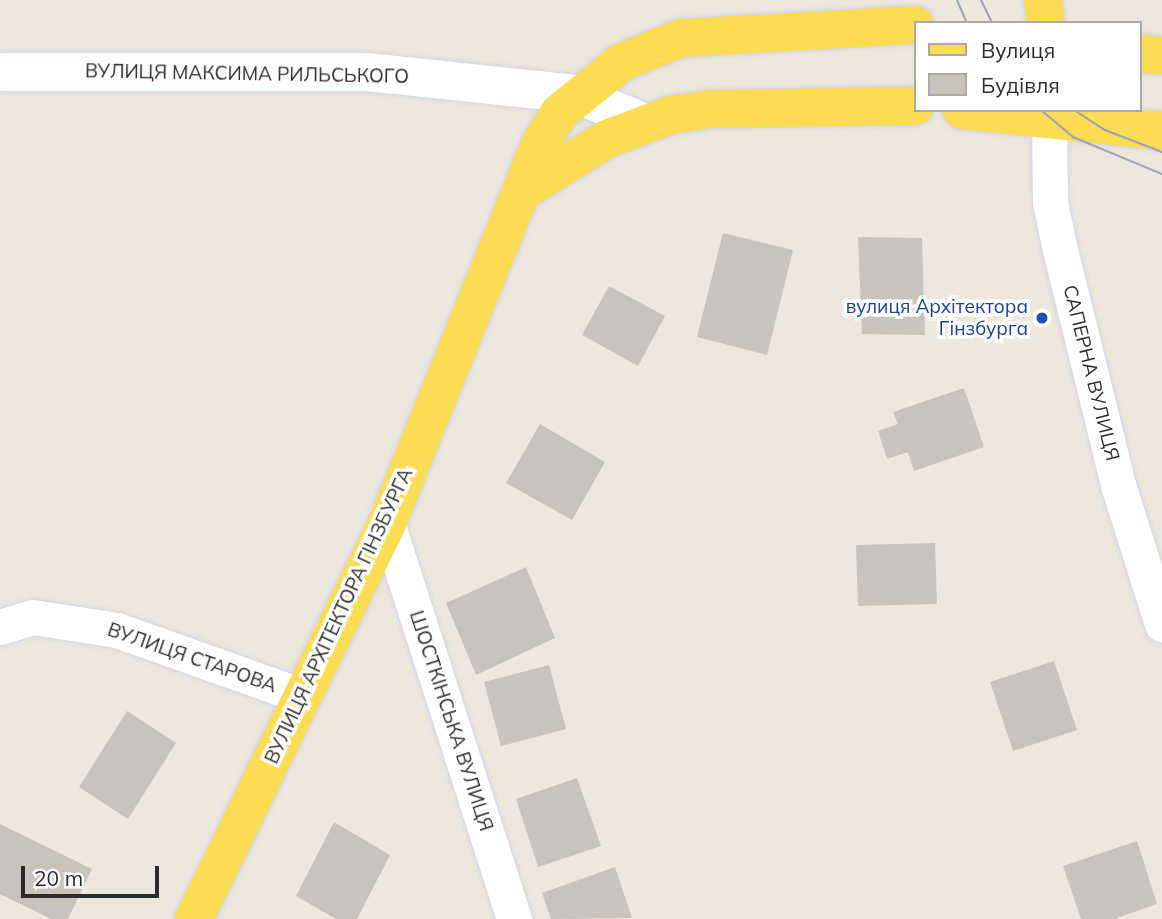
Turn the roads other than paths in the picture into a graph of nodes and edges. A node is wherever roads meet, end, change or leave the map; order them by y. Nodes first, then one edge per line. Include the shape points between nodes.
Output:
1 (1043, 0) edge
2 (1046, 21) edge
3 (914, 25) edge
4 (1141, 53) edge
5 (1162, 56) edge
6 (0, 72) edge
7 (576, 94) junction
8 (914, 106) edge
9 (1006, 112) edge
10 (1049, 114) edge
11 (645, 123) junction
12 (1162, 131) edge
13 (521, 192) junction
14 (387, 523) junction
15 (1162, 624) edge
16 (0, 627) edge
17 (302, 696) junction
18 (194, 919) edge
19 (514, 919) edge

1 - 2 main road
3 - 7 main road via 681,38 622,62
4 - 5 main road
6 - 7 main road, ВУЛИЦЯ МАКСИМА РИЛЬСЬКОГО via 367,72
7 - 11 main road, ВУЛИЦЯ МАКСИМА РИЛЬСЬКОГО
7 - 13 main road via 540,145
8 - 11 main road via 708,109
9 - 10 main road
10 - 12 main road
10 - 15 street, САПЕРНА ВУЛИЦЯ via 1050,202 1060,250 1119,488
11 - 13 main road via 607,139
13 - 14 main road, ВУЛИЦЯ АРХІТЕКТОРА ГІНЗБУРГА
14 - 17 main road, ВУЛИЦЯ АРХІТЕКТОРА ГІНЗБУРГА
14 - 19 street, ШОСТКІНСЬКА ВУЛИЦЯ
16 - 17 street, ВУЛИЦЯ СТАРОВА via 33,617 117,629
17 - 18 main road, ВУЛИЦЯ АРХІТЕКТОРА ГІНЗБУРГА

